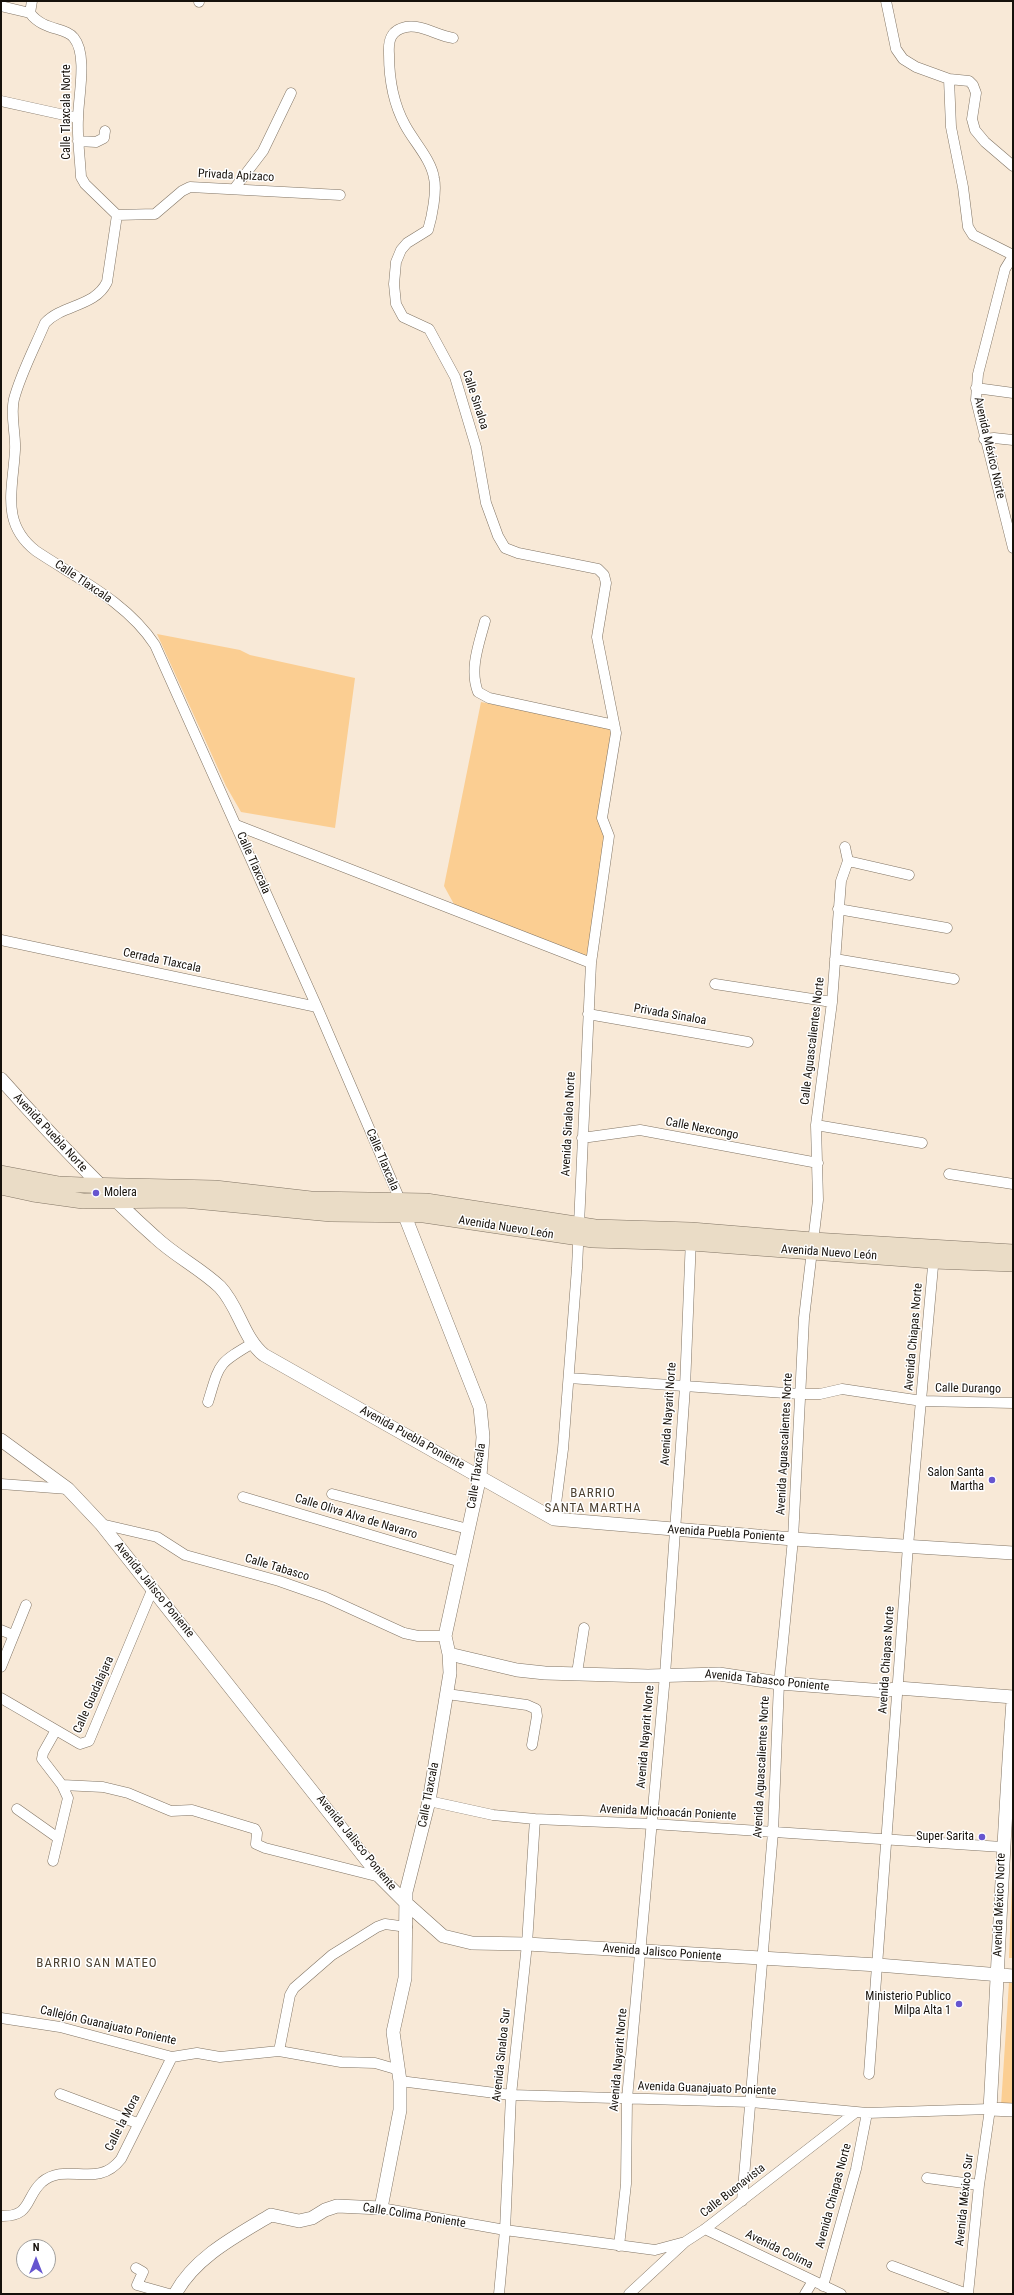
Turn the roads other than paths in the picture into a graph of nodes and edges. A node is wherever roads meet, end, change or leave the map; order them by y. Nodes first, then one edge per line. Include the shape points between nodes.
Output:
1 (32, 1) edge
2 (886, 1) edge
3 (1, 6) edge
4 (30, 13) junction
5 (453, 38) dead end
6 (949, 79) junction
7 (291, 93) dead end
8 (1, 101) edge
9 (78, 118) junction
10 (105, 131) dead end
11 (78, 141) junction
12 (1013, 166) edge
13 (234, 189) junction
14 (340, 195) dead end
15 (117, 215) junction
16 (1013, 256) edge
17 (976, 388) junction
18 (1013, 393) edge
19 (984, 439) junction
20 (1013, 440) edge
21 (6, 504) edge
22 (1013, 548) edge
23 (485, 621) dead end
24 (615, 729) junction
25 (236, 825) junction
26 (845, 847) dead end
27 (848, 861) junction
28 (909, 875) dead end
29 (838, 909) junction
30 (947, 928) dead end
31 (1, 940) edge
32 (835, 959) junction
33 (591, 963) junction
34 (954, 979) dead end
35 (715, 984) dead end
36 (832, 1002) junction
37 (317, 1007) junction
38 (588, 1014) junction
39 (748, 1042) dead end
40 (1, 1079) edge
41 (816, 1125) junction
42 (582, 1138) junction
43 (922, 1143) dead end
44 (818, 1163) junction
45 (1, 1173) edge
46 (949, 1174) dead end
47 (1013, 1184) edge
48 (100, 1186) junction
49 (1, 1187) edge
50 (115, 1201) junction
51 (401, 1207) junction
52 (578, 1232) junction
53 (691, 1236) junction
54 (813, 1246) junction
55 (1013, 1252) edge
56 (934, 1255) junction
57 (1013, 1264) edge
58 (253, 1343) junction
59 (569, 1378) junction
60 (685, 1387) junction
61 (800, 1394) junction
62 (922, 1401) junction
63 (208, 1402) dead end
64 (1013, 1403) edge
65 (1, 1440) edge
66 (480, 1476) junction
67 (1, 1484) edge
68 (68, 1489) junction
69 (332, 1494) dead end
70 (243, 1497) dead end
71 (554, 1519) junction
72 (102, 1524) junction
73 (468, 1529) junction
74 (674, 1530) junction
75 (793, 1539) junction
76 (908, 1546) junction
77 (1013, 1553) edge
78 (461, 1562) junction
79 (153, 1588) junction
80 (26, 1605) dead end
81 (584, 1628) dead end
82 (1, 1630) edge
83 (13, 1635) junction
84 (445, 1636) junction
85 (449, 1654) junction
86 (1, 1667) edge
87 (577, 1673) junction
88 (666, 1675) junction
89 (779, 1683) junction
90 (898, 1688) junction
91 (447, 1694) junction
92 (1013, 1697) edge
93 (1, 1698) edge
94 (1013, 1701) edge
95 (56, 1730) junction
96 (532, 1744) dead end
97 (62, 1785) junction
98 (429, 1801) junction
99 (18, 1809) dead end
100 (535, 1819) junction
101 (653, 1824) junction
102 (773, 1832) junction
103 (58, 1838) junction
104 (888, 1838) junction
105 (1008, 1847) edge
106 (53, 1861) dead end
107 (380, 1877) junction
108 (406, 1903) junction
109 (407, 1928) junction
110 (527, 1944) junction
111 (642, 1952) junction
112 (761, 1960) junction
113 (878, 1965) junction
114 (998, 1975) junction
115 (1013, 1976) edge
116 (1, 2018) edge
117 (279, 2051) junction
118 (172, 2057) junction
119 (869, 2074) dead end
120 (400, 2075) junction
121 (60, 2094) dead end
122 (511, 2095) junction
123 (627, 2099) junction
124 (751, 2102) junction
125 (990, 2109) junction
126 (1013, 2110) edge
127 (856, 2112) junction
128 (867, 2113) junction
129 (137, 2123) junction
130 (927, 2178) dead end
131 (979, 2185) junction
132 (742, 2201) junction
133 (380, 2208) junction
134 (1, 2216) edge
135 (705, 2229) junction
136 (505, 2230) junction
137 (685, 2242) junction
138 (619, 2246) junction
139 (892, 2266) dead end
140 (136, 2268) dead end
141 (813, 2281) junction
142 (823, 2286) junction
143 (169, 2294) edge
144 (175, 2294) edge
145 (499, 2294) edge
146 (629, 2294) edge
147 (805, 2294) edge
148 (841, 2294) edge
149 (967, 2294) edge

1 - 4 street
2 - 6 street via 896,49 903,59 916,67
3 - 4 street
4 - 9 street, Calle Tlaxcala Norte via 42,25 73,36 78,43 81,68
5 - 24 street, Calle Sinaloa via 408,26 399,28 392,34 388,43 390,81 398,107 404,124 428,162 434,179 432,218 428,230 407,243 396,262 396,304 403,317 429,329 456,377 476,447 486,503 505,548 518,553 598,569 604,574 606,583 596,637
6 - 12 street via 968,81 973,85 976,93 972,119 975,130 995,152
6 - 16 street via 951,127 968,227 973,235
7 - 13 street via 263,151
8 - 9 street
9 - 11 street, Calle Tlaxcala Norte
10 - 11 street via 104,138 100,141
11 - 15 street, Calle Tlaxcala Norte via 81,176 85,184
13 - 14 street, Privada Apizaco
13 - 15 street, Privada Apizaco via 190,187 155,214
15 - 21 street via 107,282 102,292 52,316 45,323 19,385 13,411 15,451
16 - 17 street, Avenida México Norte via 1005,269
17 - 18 street
17 - 19 street, Avenida México Norte
19 - 20 street
19 - 22 street, Avenida México Norte
21 - 25 street, Calle Tlaxcala via 17,533 23,541 129,613 144,628 155,645
23 - 24 street via 474,666 474,682 478,692 489,698
24 - 33 street, Avenida Sinaloa Norte via 602,818 609,843
25 - 33 street
25 - 37 street, Calle Tlaxcala
26 - 27 street
27 - 28 street
27 - 29 street, Calle Aguascalientes Norte via 841,881
29 - 30 street
29 - 32 street, Calle Aguascalientes Norte
31 - 37 street, Cerrada Tlaxcala
32 - 34 street
32 - 36 street, Calle Aguascalientes Norte
33 - 38 street, Avenida Sinaloa Norte
35 - 36 street
36 - 41 street, Calle Aguascalientes Norte
37 - 51 street, Calle Tlaxcala
38 - 39 street, Privada Sinaloa
38 - 42 street, Avenida Sinaloa Norte
40 - 48 street, Avenida Puebla Norte
41 - 43 street
41 - 44 street, Calle Aguascalientes Norte
42 - 44 street, Calle Nexcongo via 640,1130
42 - 52 street, Avenida Sinaloa Norte
44 - 54 street, Calle Aguascalientes Norte via 818,1200
45 - 48 main road, Avenida Nuevo León via 59,1184
46 - 47 street
48 - 50 street, Avenida Puebla Poniente
48 - 51 main road, Avenida Nuevo León via 215,1188
49 - 50 main road, Avenida Nuevo León via 59,1198
50 - 51 main road, Avenida Nuevo León via 184,1200 331,1214
50 - 58 street, Avenida Puebla Poniente via 168,1250 211,1279 221,1289
51 - 52 main road, Avenida Nuevo León via 426,1201
51 - 66 street, Calle Tlaxcala via 480,1407 483,1437
52 - 53 main road, Avenida Nuevo León
52 - 59 street, Avenida Sinaloa Norte
53 - 54 main road, Avenida Nuevo León
53 - 60 street, Avenida Nayarit Norte
54 - 56 main road, Avenida Nuevo León
54 - 61 street, Avenida Aguascalientes Norte via 804,1318
55 - 56 main road, Avenida Nuevo León
56 - 57 main road, Avenida Nuevo León
56 - 62 street, Avenida Chiapas Norte
58 - 63 street via 224,1359 218,1368
58 - 66 street, Avenida Puebla Poniente via 264,1355
59 - 60 street, Calle Durango
59 - 71 street, Avenida Sinaloa Norte
60 - 61 street, Calle Durango
60 - 74 street, Avenida Nayarit Norte
61 - 62 street, Calle Durango via 820,1394 842,1389
61 - 75 street, Avenida Aguascalientes Norte
62 - 64 street, Calle Durango
62 - 76 street, Avenida Chiapas Norte
65 - 68 street, Avenida Jalisco Poniente
66 - 71 street, Avenida Puebla Poniente
66 - 73 street, Calle Tlaxcala
67 - 68 street
68 - 72 street, Avenida Jalisco Poniente
69 - 73 street
70 - 78 street, Calle Oliva Alva de Navarro
71 - 74 street, Avenida Puebla Poniente
72 - 79 street, Avenida Jalisco Poniente
72 - 84 street, Calle Tabasco via 157,1537 185,1555 279,1581 325,1597 404,1634
73 - 78 street, Calle Tlaxcala
74 - 75 street, Avenida Puebla Poniente
74 - 88 street, Avenida Nayarit Norte
75 - 76 street, Avenida Puebla Poniente
75 - 89 street, Avenida Aguascalientes Norte
76 - 77 street, Avenida Puebla Poniente
76 - 90 street, Avenida Chiapas Norte
78 - 84 street, Calle Tlaxcala
79 - 95 street, Calle Guadalajara via 89,1741 80,1744
79 - 107 street, Avenida Jalisco Poniente
80 - 83 street
81 - 87 street
82 - 83 street
83 - 86 street
84 - 85 street, Calle Tlaxcala
85 - 87 street, Avenida Tabasco Poniente via 517,1670
85 - 91 street, Calle Tlaxcala
87 - 88 street, Avenida Tabasco Poniente
88 - 89 street, Avenida Tabasco Poniente via 719,1674
88 - 101 street, Avenida Nayarit Norte via 654,1782
89 - 90 street, Avenida Tabasco Poniente via 885,1691
89 - 102 street, Avenida Aguascalientes Norte
90 - 92 street, Avenida Tabasco Poniente
90 - 104 street, Avenida Chiapas Norte
91 - 96 street via 527,1705 536,1709
91 - 98 street, Calle Tlaxcala
93 - 95 street, Calle Guadalajara
94 - 105 street, Avenida México Norte
95 - 97 street via 42,1759
97 - 103 street via 68,1798
97 - 107 street via 103,1788 128,1794 171,1811 192,1810 255,1829 256,1844 265,1848
98 - 100 street, Avenida Michoacán Poniente via 493,1815
98 - 108 street, Calle Tlaxcala via 407,1884
99 - 103 street
100 - 101 street, Avenida Michoacán Poniente
100 - 110 street, Avenida Sinaloa Sur
101 - 102 street, Avenida Michoacán Poniente
101 - 111 street, Avenida Nayarit Norte
102 - 104 street, Avenida Michoacán Poniente
102 - 112 street, Avenida Aguascalientes Norte
103 - 106 street
104 - 105 street, Avenida Michoacán Poniente
104 - 113 street, Avenida Chiapas Norte
105 - 114 street, Avenida México Norte
107 - 108 street, Avenida Jalisco Poniente
108 - 109 street, Calle Tlaxcala
108 - 110 street, Avenida Jalisco Poniente via 444,1936 472,1943
109 - 117 street via 385,1924 377,1927 332,1955 294,1988 290,1995
109 - 120 street, Calle Tlaxcala via 405,1978 393,2032
110 - 111 street, Avenida Jalisco Poniente
110 - 122 street, Avenida Sinaloa Sur
111 - 112 street, Avenida Jalisco Poniente
111 - 123 street, Avenida Nayarit Norte
112 - 113 street, Avenida Jalisco Poniente
112 - 124 street, Avenida Aguascalientes Norte
113 - 114 street, Avenida Jalisco Poniente
113 - 119 street, Avenida Chiapas Norte
114 - 115 street, Avenida Jalisco Poniente
114 - 125 street, Avenida México Norte
116 - 118 street, Callejón Guanajuato Poniente via 60,2027
117 - 118 street, Callejón Guanajuato Poniente via 220,2057 197,2053
117 - 120 street, Callejón Guanajuato Poniente via 341,2062 375,2063
118 - 129 street, Calle la Mora
120 - 122 street, Avenida Guanajuato Poniente
120 - 133 street, Calle Tlaxcala via 400,2110
121 - 129 street
122 - 123 street, Avenida Guanajuato Poniente
122 - 136 street, Avenida Sinaloa Sur
123 - 124 street, Avenida Guanajuato Poniente
123 - 138 street, Avenida Nayarit Norte via 626,2184
124 - 127 street, Avenida Guanajuato Poniente
124 - 132 street, Avenida Aguascalientes Norte
125 - 126 street
125 - 128 street, Avenida Guanajuato Poniente
125 - 131 street, Avenida México Sur
127 - 128 street, Avenida Guanajuato Poniente
127 - 132 street, Calle Buenavista
128 - 142 street, Avenida Chiapas Norte via 856,2169
129 - 134 street, Calle la Mora via 121,2159 114,2167 104,2173 58,2174 49,2177 41,2182 27,2206 18,2214
130 - 131 street
131 - 149 street, Avenida México Sur
132 - 135 street, Calle Buenavista
133 - 136 street, Calle Colima Poniente
133 - 144 street, Calle Colima Poniente via 337,2206 299,2221 271,2215 194,2266
135 - 137 street, Calle Buenavista
135 - 141 street, Avenida Colima
136 - 138 street, Calle Colima Poniente
136 - 145 street, Avenida Sinaloa Sur
137 - 138 street, Calle Colima Poniente via 655,2250
137 - 146 street, Calle Buenavista
139 - 149 street
140 - 143 street via 143,2272 137,2285
141 - 142 street, Avenida Colima
141 - 147 street
142 - 148 street, Avenida Colima

